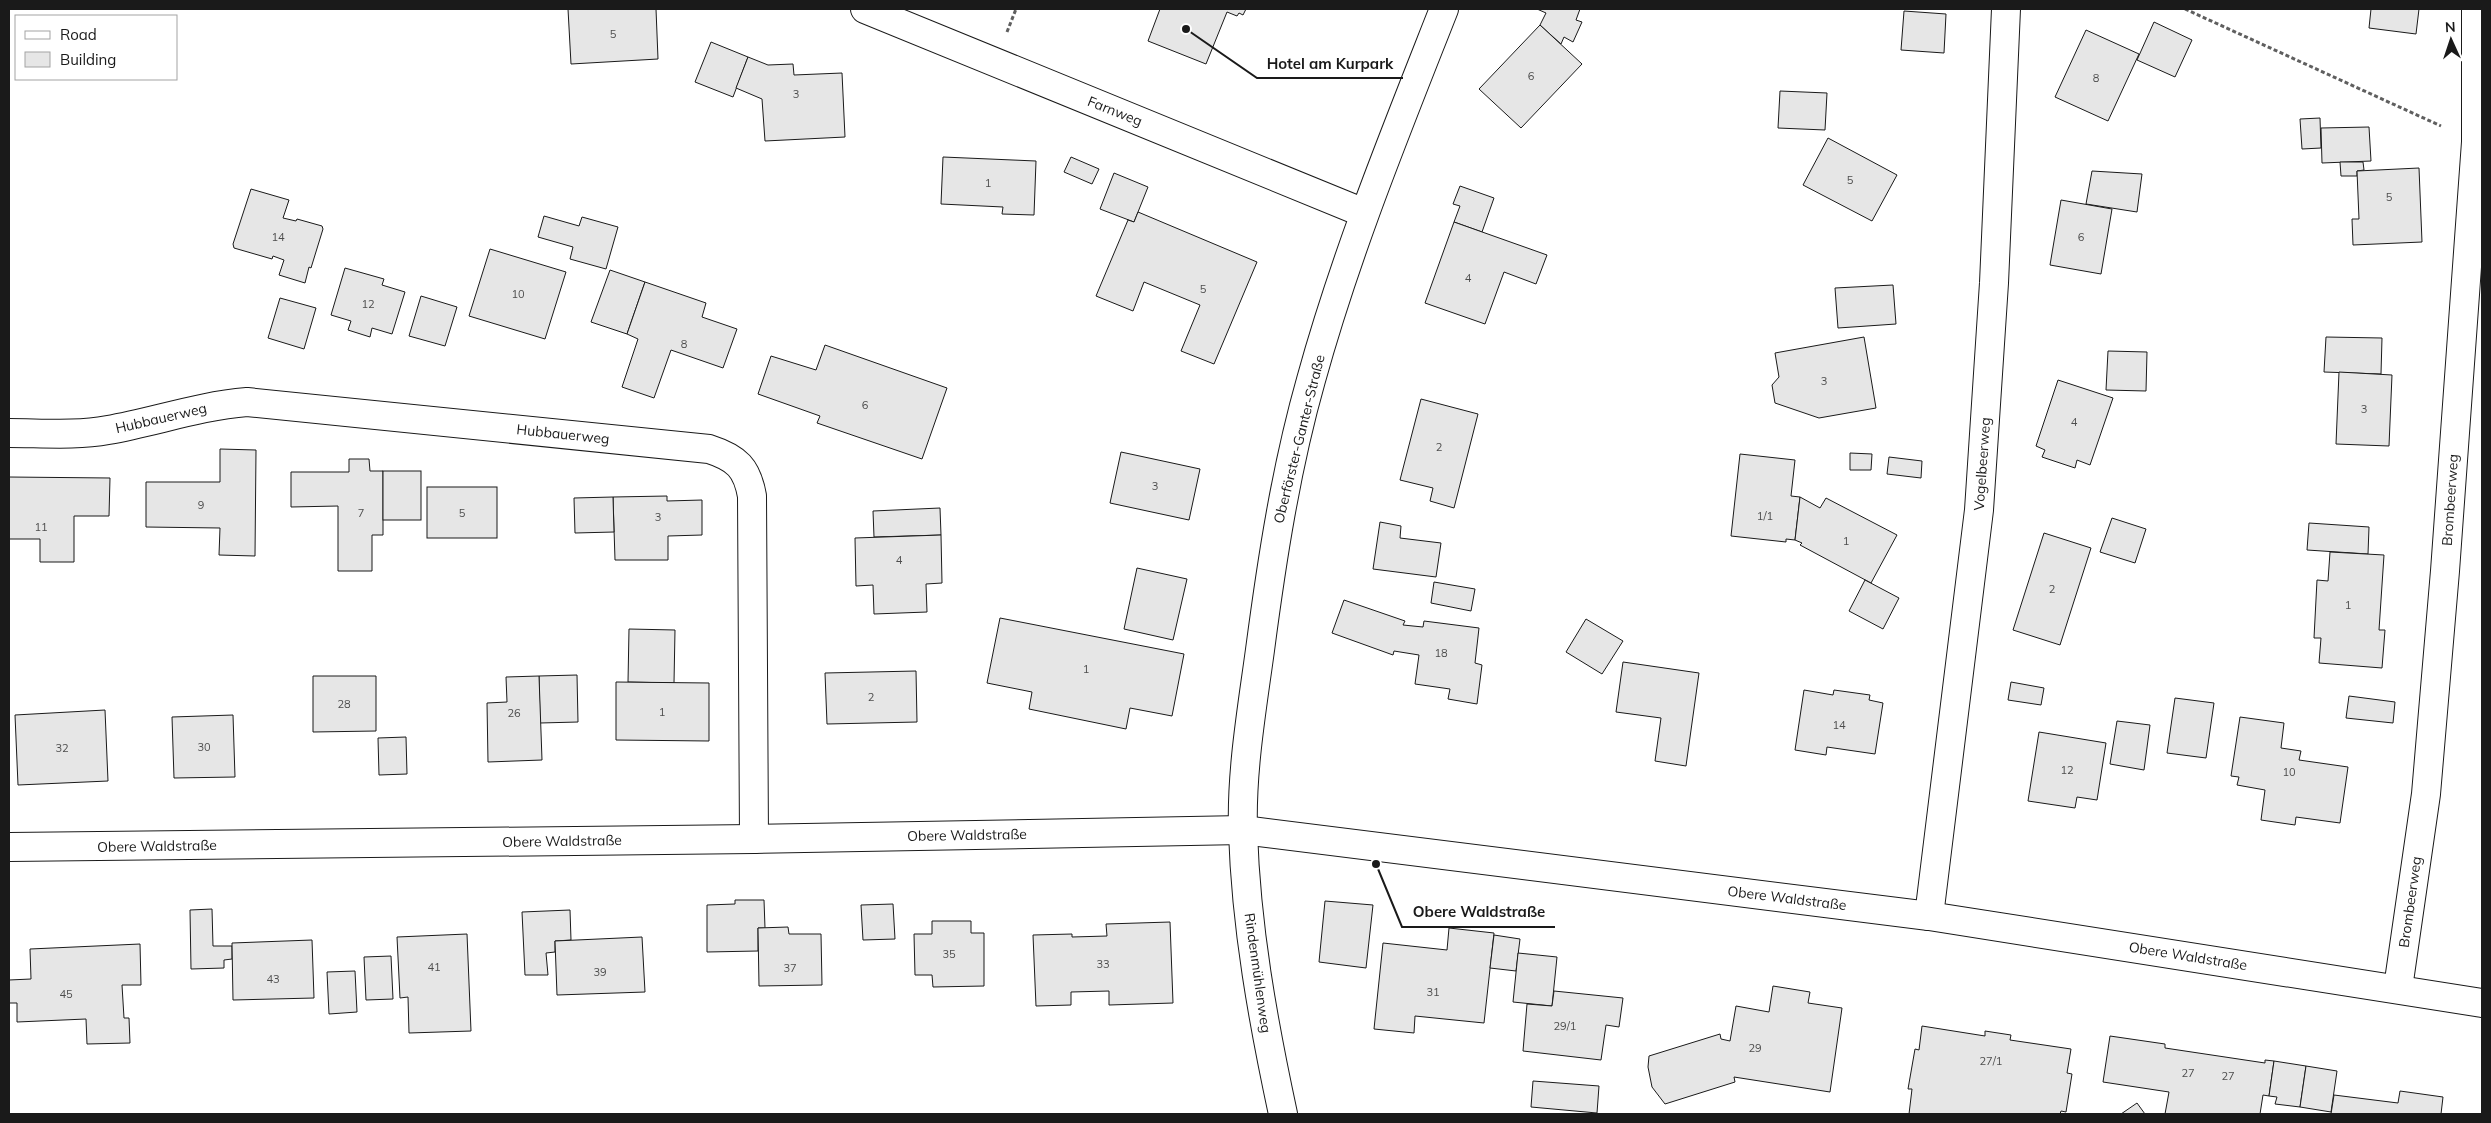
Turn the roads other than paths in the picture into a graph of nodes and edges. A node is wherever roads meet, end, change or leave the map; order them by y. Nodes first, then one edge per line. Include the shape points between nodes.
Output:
1 (865, 9) edge
2 (1444, 9) edge
3 (2006, 9) edge
4 (2476, 9) edge
5 (1364, 213) junction
6 (9, 433) edge
7 (1243, 830) junction
8 (754, 839) junction
9 (9, 847) edge
10 (1929, 916) junction
11 (2398, 988) junction
12 (2482, 1003) edge
13 (1283, 1114) edge

1 - 5 street, Farnweg
2 - 5 street, Oberförster-Ganter-Straße
3 - 10 street, Vogelbeerweg via 1994,282 1979,510
4 - 11 street, Brombeerweg via 2476,142 2426,794
5 - 7 street, Oberförster-Ganter-Straße via 1310,381 1275,537 1248,737
6 - 8 street, Hubbauerweg via 107,431 224,404 246,402 709,449 726,454 740,464 749,479 752,496
7 - 8 street, Obere Waldstraße
7 - 10 street, Obere Waldstraße
7 - 13 street, Rindenmühlenweg via 1264,1028
8 - 9 street, Obere Waldstraße
10 - 11 street, Obere Waldstraße
11 - 12 street, Obere Waldstraße

